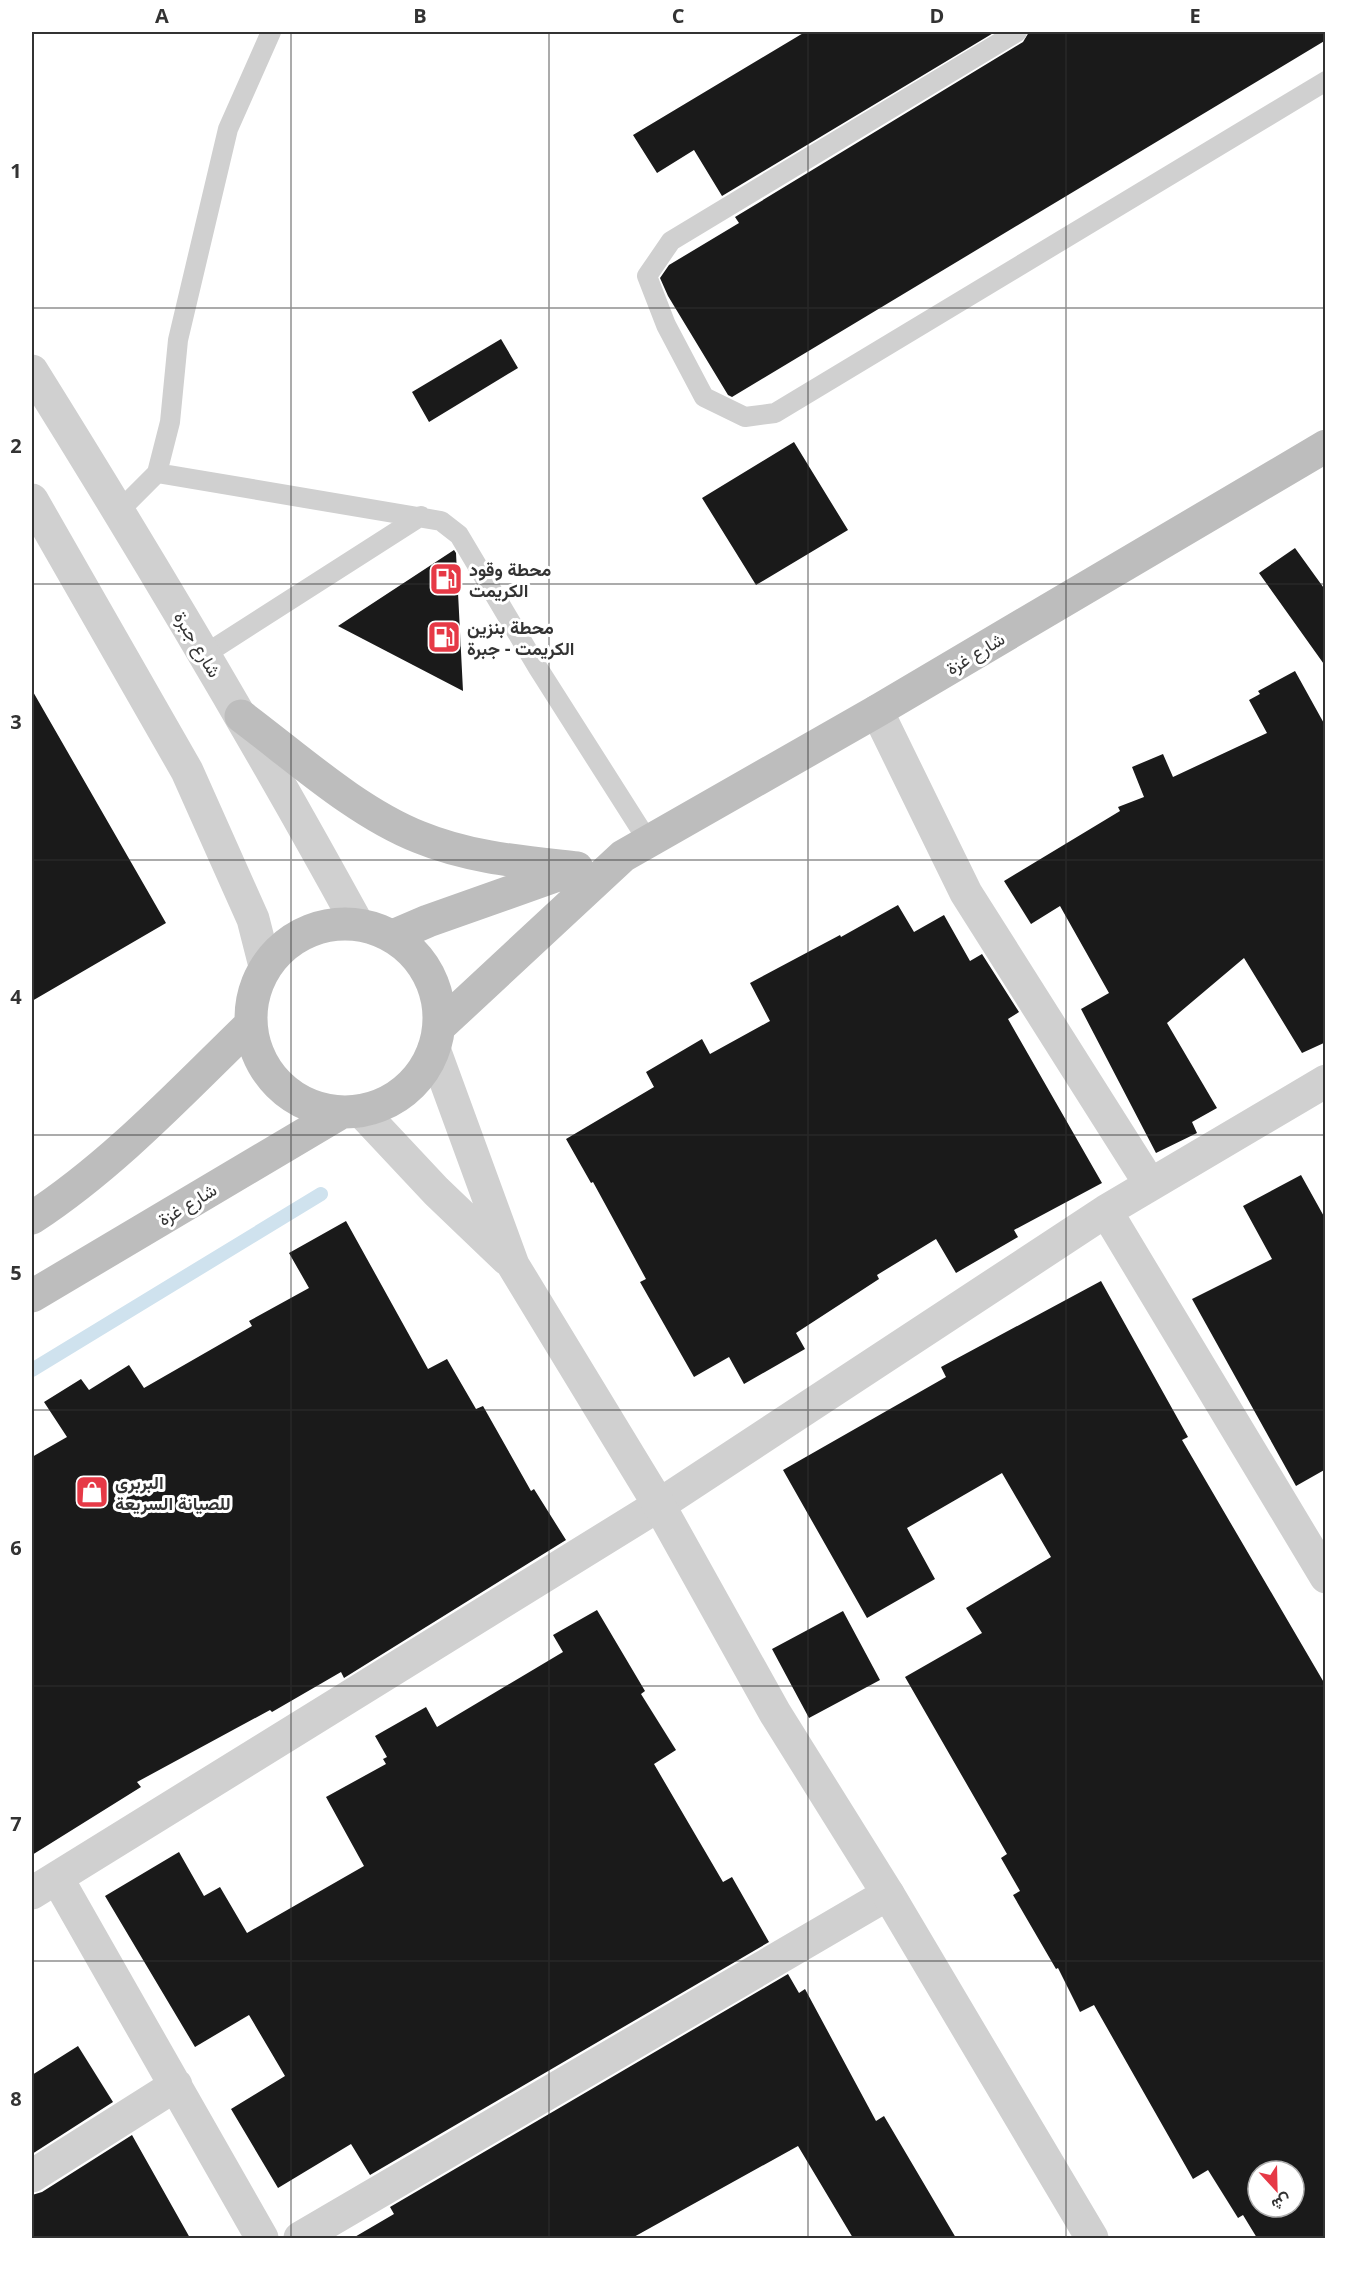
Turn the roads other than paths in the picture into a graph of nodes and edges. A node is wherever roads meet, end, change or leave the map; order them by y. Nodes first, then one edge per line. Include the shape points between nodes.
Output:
1 (271, 32) edge
2 (1017, 32) edge
3 (1326, 81) edge
4 (32, 371) edge
5 (1326, 446) edge
6 (157, 473) junction
7 (32, 500) edge
8 (119, 511) junction
9 (421, 516) junction
10 (204, 655) junction
11 (877, 711) junction
12 (241, 716) junction
13 (635, 849) junction
14 (577, 868) junction
15 (357, 923) junction
16 (393, 936) junction
17 (265, 966) junction
18 (249, 1026) junction
19 (437, 1037) junction
20 (1326, 1081) edge
21 (352, 1112) junction
22 (1150, 1184) junction
23 (1107, 1211) junction
24 (32, 1218) edge
25 (513, 1265) junction
26 (32, 1296) edge
27 (659, 1505) junction
28 (1316, 1536) edge
29 (1326, 1577) edge
30 (44, 1886) edge
31 (888, 1894) junction
32 (176, 2085) junction
33 (32, 2176) edge
34 (262, 2238) edge
35 (300, 2238) edge
36 (1092, 2238) edge

1 - 6 lane via 228,129 178,340 170,422
2 - 3 lane via 671,241 647,276 666,325 704,397 745,417 775,413
4 - 8 street, شارع جبرة
5 - 11 main road, شارع غزة
6 - 8 lane
6 - 9 lane
7 - 17 street via 187,771 253,919
8 - 10 street, شارع جبرة
9 - 10 lane
9 - 13 lane via 441,521 459,536 538,668
10 - 12 street, شارع جبرة
11 - 13 main road, شارع غزة
11 - 22 street via 966,893
12 - 14 main road via 373,815 418,837 491,859
12 - 15 street, شارع جبرة
13 - 14 main road, شارع غزة
13 - 19 main road, شارع غزة
14 - 16 main road, شارع غزة
15 - 16 main road
15 - 17 main road via 321,926 290,941
16 - 19 main road via 420,959 436,991
17 - 18 main road via 252,995
18 - 21 main road via 258,1059 279,1087 308,1105
18 - 24 main road via 116,1153
19 - 21 main road via 423,1071 406,1090 385,1103
19 - 25 street
20 - 22 street
21 - 25 street
21 - 26 main road, شارع غزة
22 - 23 street
23 - 27 street
23 - 28 street
25 - 27 street
27 - 30 street
27 - 31 street via 775,1713
28 - 29 street
30 - 32 street
31 - 35 street
31 - 36 street
32 - 33 street
32 - 34 street

